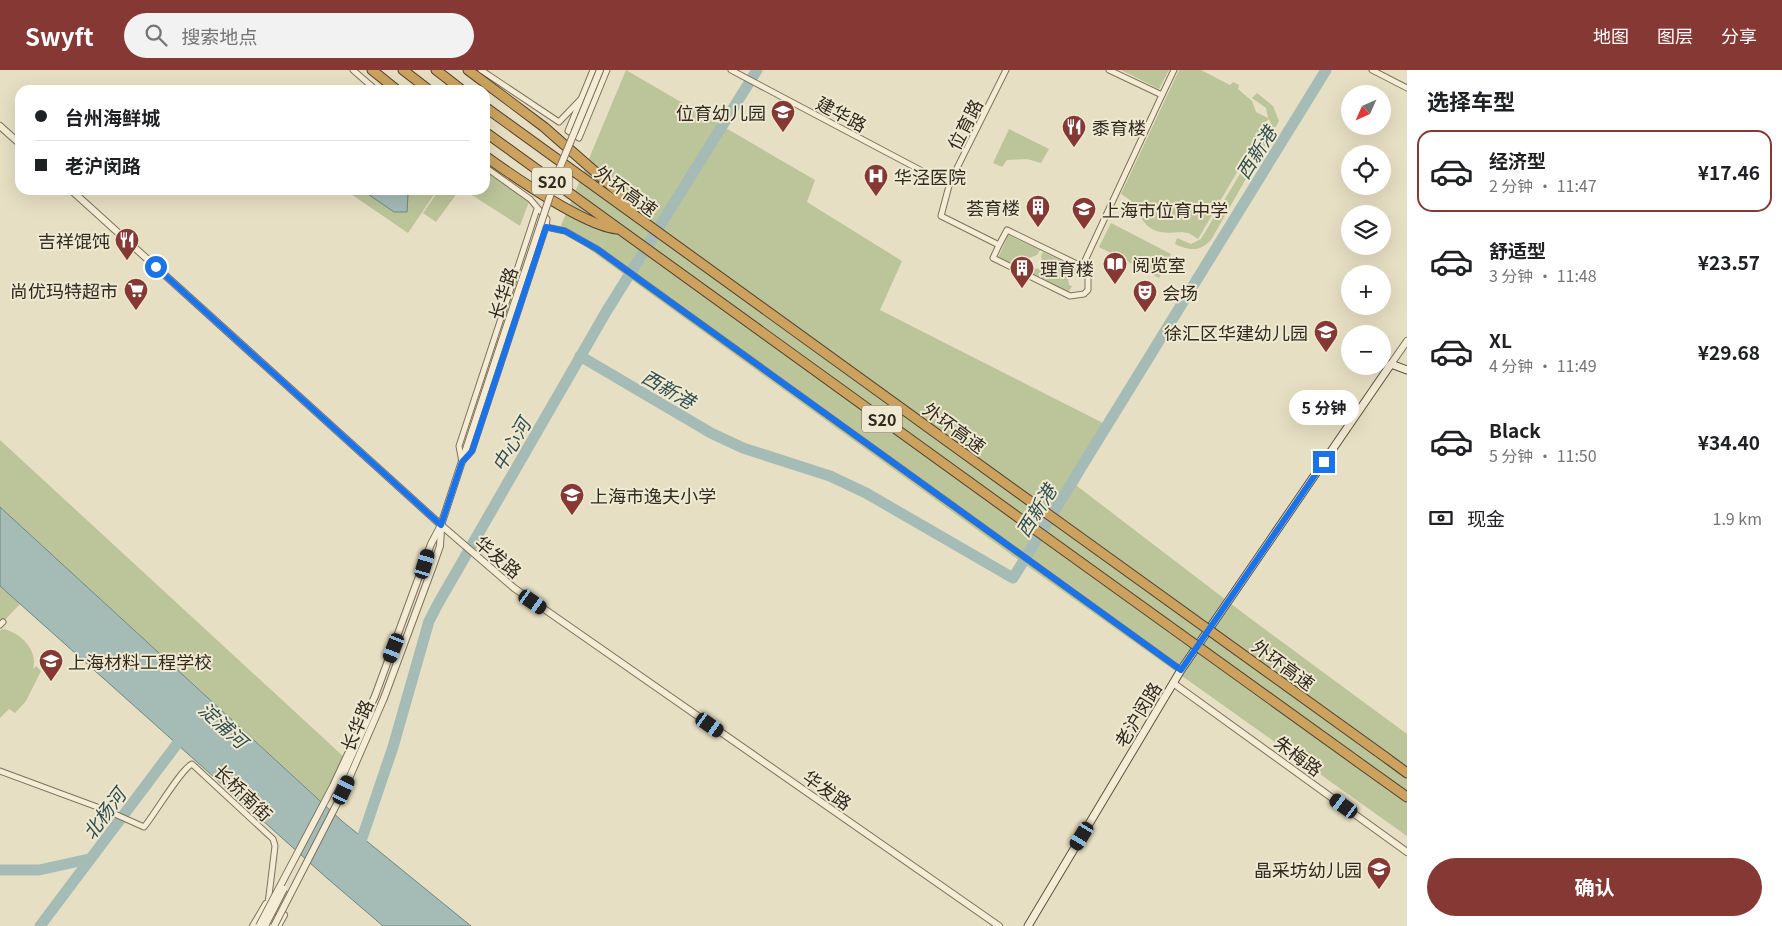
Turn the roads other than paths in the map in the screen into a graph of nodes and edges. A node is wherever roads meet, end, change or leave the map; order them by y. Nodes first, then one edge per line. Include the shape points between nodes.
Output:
1 (353, 70) edge
2 (372, 70) edge
3 (403, 70) edge
4 (436, 70) edge
5 (468, 70) edge
6 (481, 70) edge
7 (593, 70) edge
8 (600, 70) edge
9 (607, 70) edge
10 (731, 70) edge
11 (1006, 70) edge
12 (1109, 70) edge
13 (1174, 70) edge
14 (1372, 70) edge
15 (370, 85) edge
16 (391, 85) edge
17 (422, 85) edge
18 (456, 85) edge
19 (488, 85) edge
20 (490, 87) edge
21 (1407, 88) edge
22 (1162, 95) junction
23 (582, 98) junction
24 (490, 111) edge
25 (0, 126) edge
26 (490, 136) edge
27 (15, 140) edge
28 (490, 159) edge
29 (490, 171) edge
30 (950, 182) junction
31 (77, 195) edge
32 (537, 209) junction
33 (632, 214) junction
34 (546, 227) junction
35 (620, 230) junction
36 (999, 245) junction
37 (1082, 267) junction
38 (1407, 341) edge
39 (1391, 364) joint
40 (1407, 370) edge
41 (1383, 375) edge
42 (462, 462) junction
43 (441, 525) junction
44 (1181, 670) junction
45 (1173, 683) junction
46 (375, 696) junction
47 (0, 771) edge
48 (1407, 773) edge
49 (1407, 798) edge
50 (1407, 852) edge
51 (268, 904) junction
52 (253, 926) edge
53 (259, 926) edge
54 (265, 926) edge
55 (274, 926) edge
56 (278, 926) edge
57 (999, 926) edge
58 (1028, 926) edge

1 - 15 street
2 - 16 highway
3 - 17 highway
4 - 18 highway
5 - 19 highway
6 - 23 street via 559,122
7 - 23 street
8 - 42 street, 长华路, bridge via 558,172
9 - 23 street via 579,138 568,131
10 - 30 street, 建华路 via 941,181
11 - 30 street, 位育路
12 - 22 street
13 - 22 street
14 - 21 street
20 - 33 highway via 555,136 625,198
22 - 37 street
24 - 33 highway, 外环高速 / S20
25 - 27 street
26 - 35 highway, 外环高速 / S20
28 - 35 highway via 604,228
29 - 32 street via 530,199
30 - 36 street, 位育路 via 940,216
31 - 43 street, 华发路
32 - 34 street via 547,219
32 - 42 street, 长华路 via 459,446
33 - 48 highway, 外环高速 / S20, bridge
34 - 42 street, 长华路 via 472,451
34 - 44 street via 565,231 617,264
35 - 49 highway, 外环高速 / S20, bridge
36 - 37 street via 1006,230
36 - 37 street via 993,258 1070,296 1084,294 1088,290 1088,272
38 - 39 street
39 - 40 main road
41 - 44 main road, 老沪闵路
42 - 43 street, 长华路
43 - 46 street, 长华路
43 - 55 street, 长华路, bridge via 440,546 384,698 344,790
43 - 57 street, 华发路 via 541,608
44 - 45 main road, 老沪闵路
45 - 50 street, 朱梅路
45 - 58 main road, 老沪闵路
46 - 53 street, 长华路, bridge via 333,786
46 - 54 street, 长华路, bridge via 369,720 347,768
47 - 51 street, 长桥南街 via 144,827 186,767 192,764 273,839 275,846
51 - 52 street
51 - 56 street via 284,915

